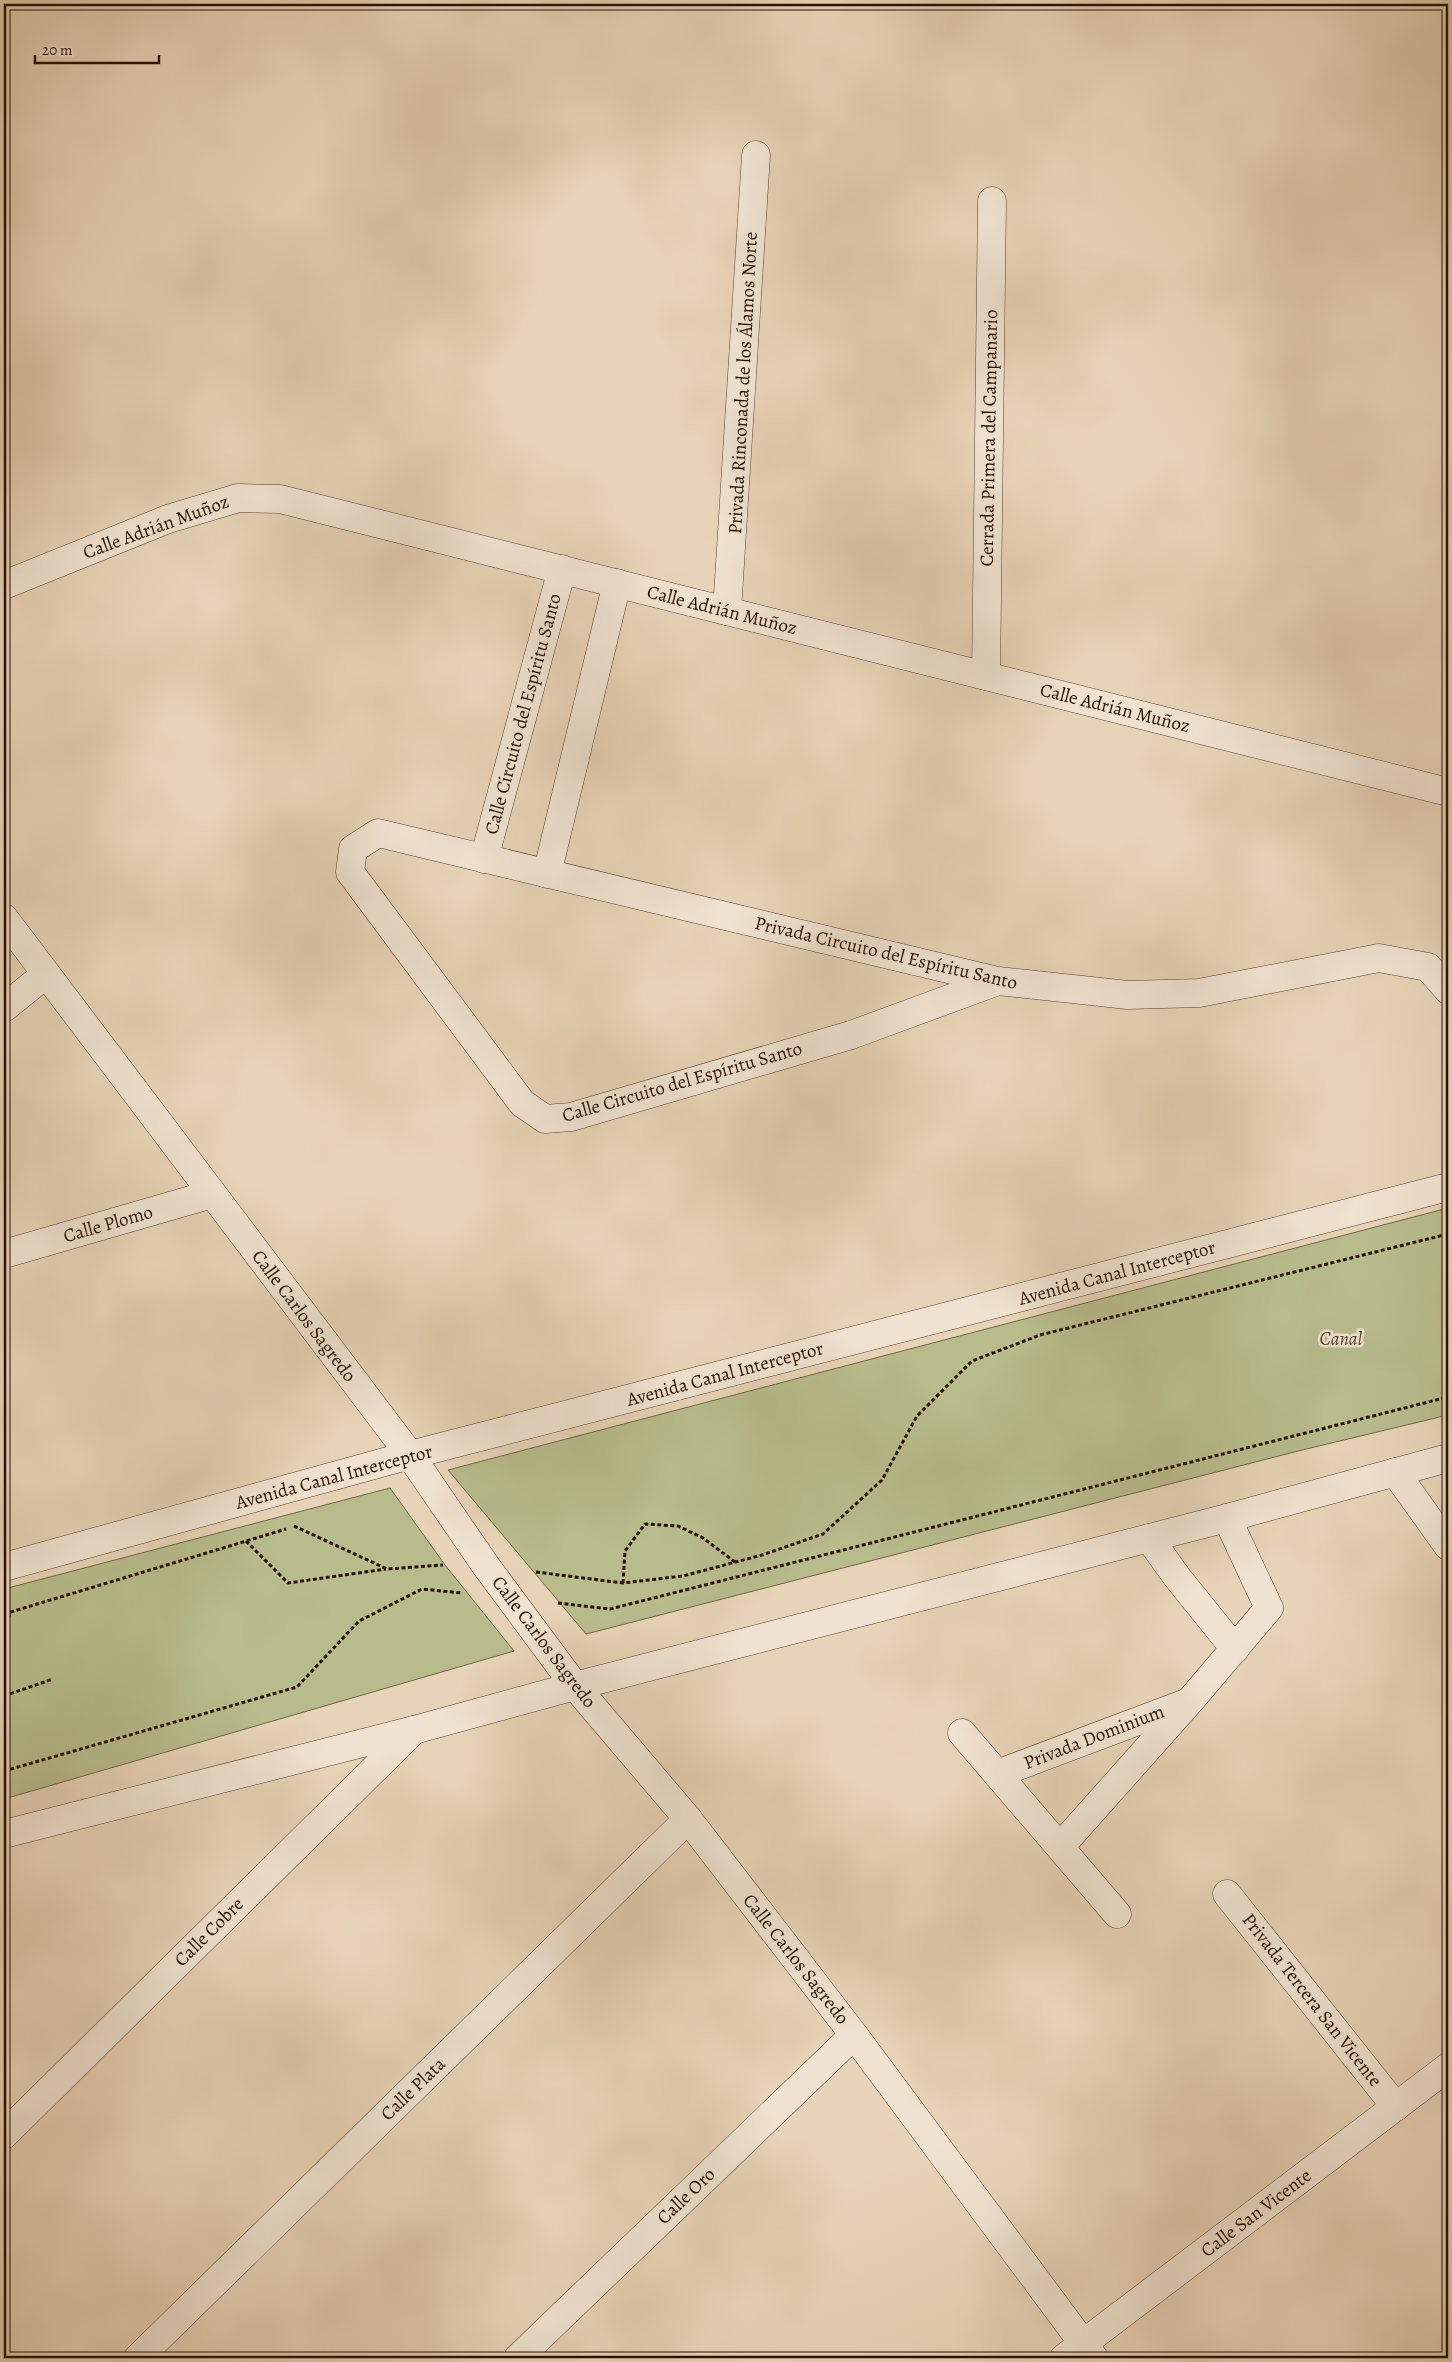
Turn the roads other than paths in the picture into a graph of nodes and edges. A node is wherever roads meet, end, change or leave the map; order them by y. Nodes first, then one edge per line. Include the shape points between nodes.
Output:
1 (756, 155) dead end
2 (992, 201) dead end
3 (562, 570) junction
4 (616, 583) junction
5 (4, 585) edge
6 (728, 611) junction
7 (986, 676) junction
8 (1448, 792) edge
9 (353, 849) joint
10 (484, 859) junction
11 (547, 874) junction
12 (4, 918) edge
13 (46, 974) junction
14 (998, 981) junction
15 (1448, 990) edge
16 (4, 1008) edge
17 (1448, 1187) edge
18 (212, 1194) junction
19 (4, 1254) edge
20 (410, 1456) junction
21 (1448, 1458) edge
22 (1395, 1472) junction
23 (1227, 1518) junction
24 (1149, 1538) junction
25 (1448, 1546) edge
26 (4, 1567) edge
27 (1235, 1649) junction
28 (575, 1686) junction
29 (1190, 1701) junction
30 (414, 1730) junction
31 (962, 1733) dead end
32 (997, 1774) junction
33 (688, 1819) junction
34 (4, 1834) edge
35 (1060, 1847) junction
36 (1227, 1894) dead end
37 (1117, 1914) dead end
38 (854, 2034) junction
39 (1448, 2067) edge
40 (1396, 2106) junction
41 (4, 2135) edge
42 (1080, 2354) edge
43 (138, 2358) edge
44 (518, 2358) edge

1 - 6 street, Privada Rinconada de los Álamos Norte
2 - 7 street, Cerrada Primera del Campanario
3 - 4 street, Calle Adrián Muñoz
3 - 5 street, Calle Adrián Muñoz via 280,499 238,498 168,519
3 - 10 street, Calle Circuito del Espíritu Santo
4 - 6 street, Calle Adrián Muñoz
4 - 11 street
6 - 7 street, Calle Adrián Muñoz
7 - 8 street, Calle Adrián Muñoz
9 - 10 street, Privada Circuito del Espíritu Santo via 378,834
9 - 14 street, Calle Circuito del Espíritu Santo via 350,872 522,1103 545,1119 571,1117 851,1035
10 - 11 street, Privada Circuito del Espíritu Santo
11 - 14 street, Privada Circuito del Espíritu Santo
12 - 13 street, Calle Carlos Sagredo
13 - 16 street
13 - 18 street, Calle Carlos Sagredo
14 - 15 street, Privada Circuito del Espíritu Santo via 1128,995 1198,993 1379,958 1428,967
17 - 20 street, Avenida Canal Interceptor
18 - 19 street, Calle Plomo
18 - 20 street, Calle Carlos Sagredo
20 - 26 street, Avenida Canal Interceptor
20 - 28 street, Calle Carlos Sagredo
21 - 22 street
22 - 23 street
22 - 25 street
23 - 24 street
23 - 27 street, Privada Dominium via 1269,1608
24 - 27 street via 1176,1577
24 - 28 street
27 - 29 street, Privada Dominium
28 - 30 street
28 - 33 street, Calle Carlos Sagredo
29 - 32 street, Privada Dominium
29 - 35 street, Privada Dominium
30 - 34 street
30 - 41 street, Calle Cobre
31 - 32 street, Privada Dominium
32 - 35 street, Privada Dominium
33 - 38 street, Calle Carlos Sagredo
33 - 43 street, Calle Plata
35 - 37 street, Privada Dominium
36 - 40 street, Privada Tercera San Vicente
38 - 42 street, Calle Carlos Sagredo
38 - 44 street, Calle Oro
39 - 40 street, Calle San Vicente
40 - 42 street, Calle San Vicente

